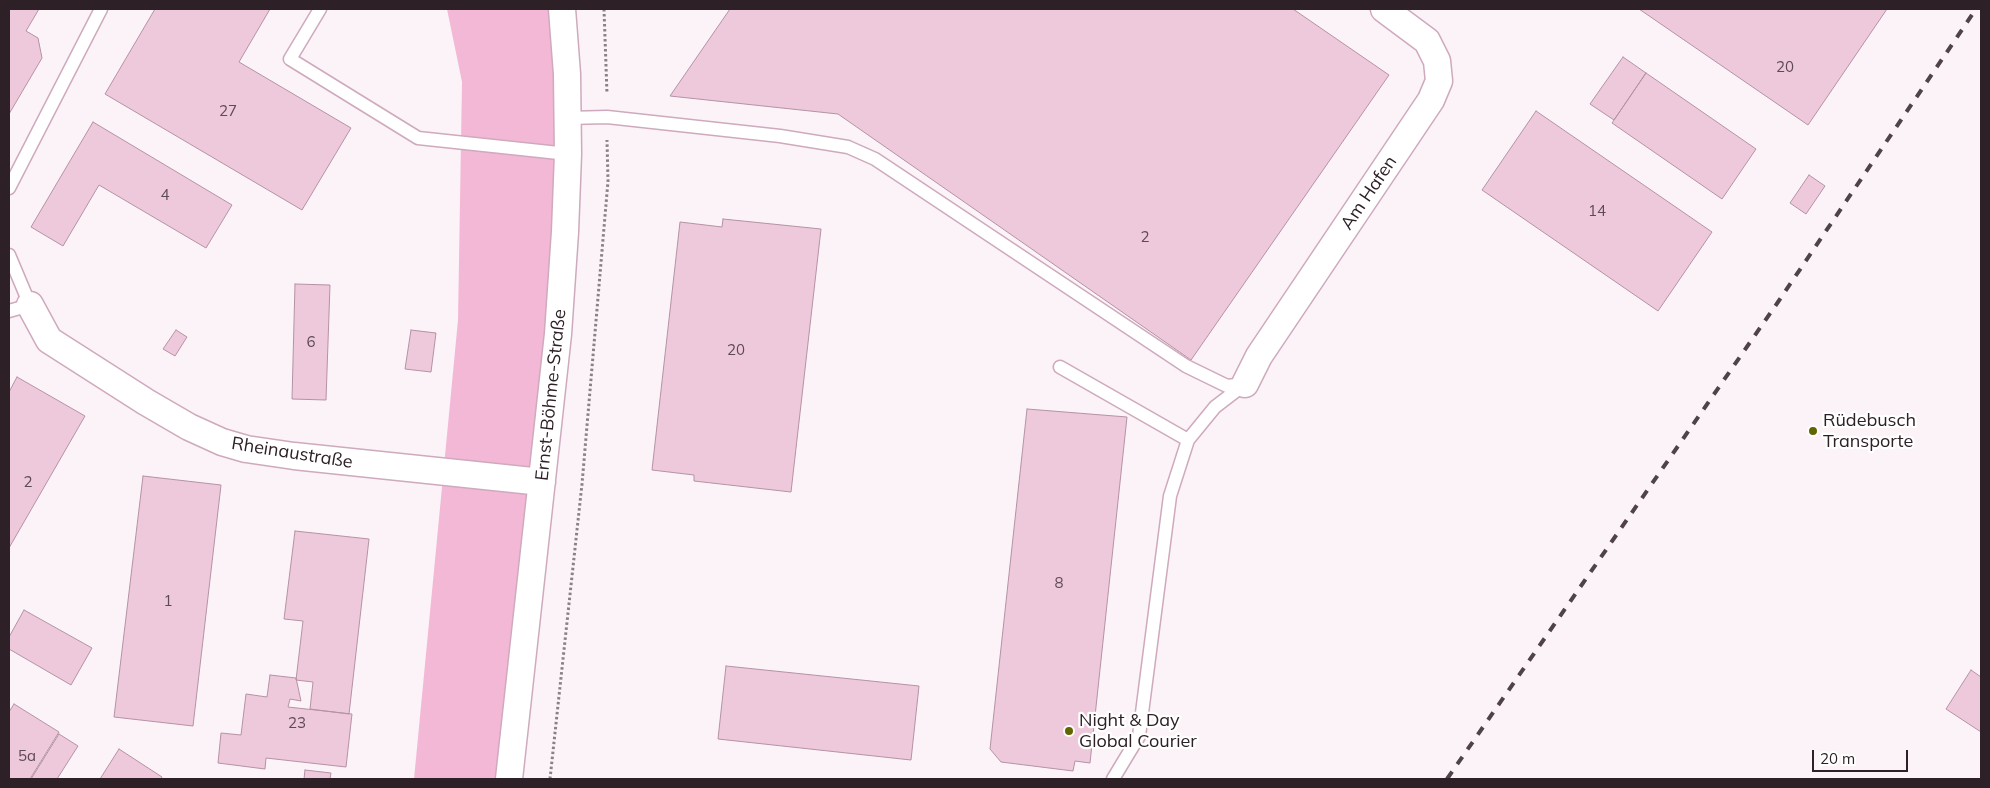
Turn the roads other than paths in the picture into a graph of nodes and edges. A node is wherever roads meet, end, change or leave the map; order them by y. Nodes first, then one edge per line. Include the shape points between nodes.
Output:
1 (101, 9) edge
2 (320, 9) edge
3 (562, 9) edge
4 (1384, 9) edge
5 (568, 118) junction
6 (568, 154) junction
7 (9, 188) edge
8 (9, 255) edge
9 (19, 308) edge
10 (1060, 367) dead end
11 (1245, 384) junction
12 (1188, 440) junction
13 (542, 482) junction
14 (509, 779) edge
15 (1113, 779) edge

1 - 7 lane
2 - 6 lane via 290,59 418,138
3 - 5 street, Ernst-Böhme-Straße
4 - 11 street, Am Hafen via 1427,41 1438,61 1439,81 1431,100 1259,356
5 - 6 street, Ernst-Böhme-Straße
5 - 11 lane via 607,117 780,136 848,147 875,159 1186,366 1228,386
6 - 13 street, Ernst-Böhme-Straße via 558,325
8 - 9 lane
9 - 13 street, Rheinaustraße via 49,340 146,402 222,442 294,456
10 - 12 lane
11 - 12 lane via 1215,407
12 - 15 lane via 1170,496 1139,736
13 - 14 street, Ernst-Böhme-Straße

